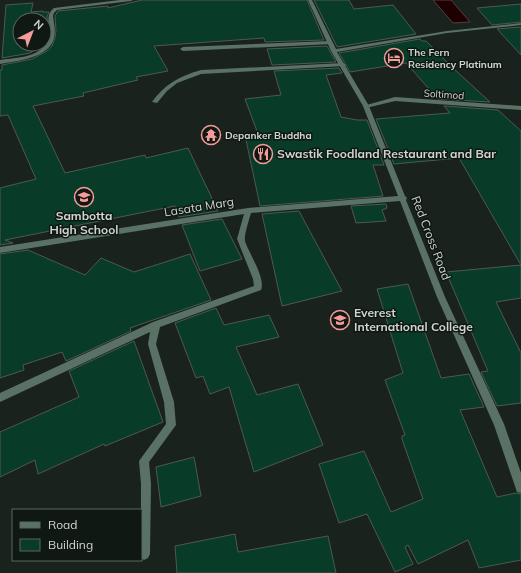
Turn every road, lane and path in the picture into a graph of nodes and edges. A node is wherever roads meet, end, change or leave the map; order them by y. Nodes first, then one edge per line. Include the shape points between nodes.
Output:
1 (131, 0) edge
2 (310, 0) edge
3 (521, 24) edge
4 (330, 43) junction
5 (183, 49) dead end
6 (334, 51) junction
7 (0, 62) edge
8 (342, 65) junction
9 (155, 102) dead end
10 (366, 106) junction
11 (521, 108) edge
12 (404, 198) junction
13 (248, 211) junction
14 (0, 250) edge
15 (156, 325) junction
16 (0, 398) edge
17 (521, 488) edge
18 (144, 554) dead end

1 - 7 street via 56,9 51,16 51,40 45,48 21,58
2 - 4 street, Red Cross Road
3 - 6 street via 447,32
4 - 5 street
4 - 6 street, Red Cross Road
6 - 8 street, Red Cross Road
8 - 9 street via 201,72 181,78 163,91
8 - 10 street, Red Cross Road
10 - 11 street, Soltimod via 395,100
10 - 12 street, Red Cross Road
12 - 13 street, Lasata Marg
12 - 17 street, Red Cross Road via 441,297 499,424
13 - 14 street, Lasata Marg
13 - 15 street via 241,239 257,279 258,288
15 - 16 street
15 - 18 street via 152,344 169,402 171,425 144,461

